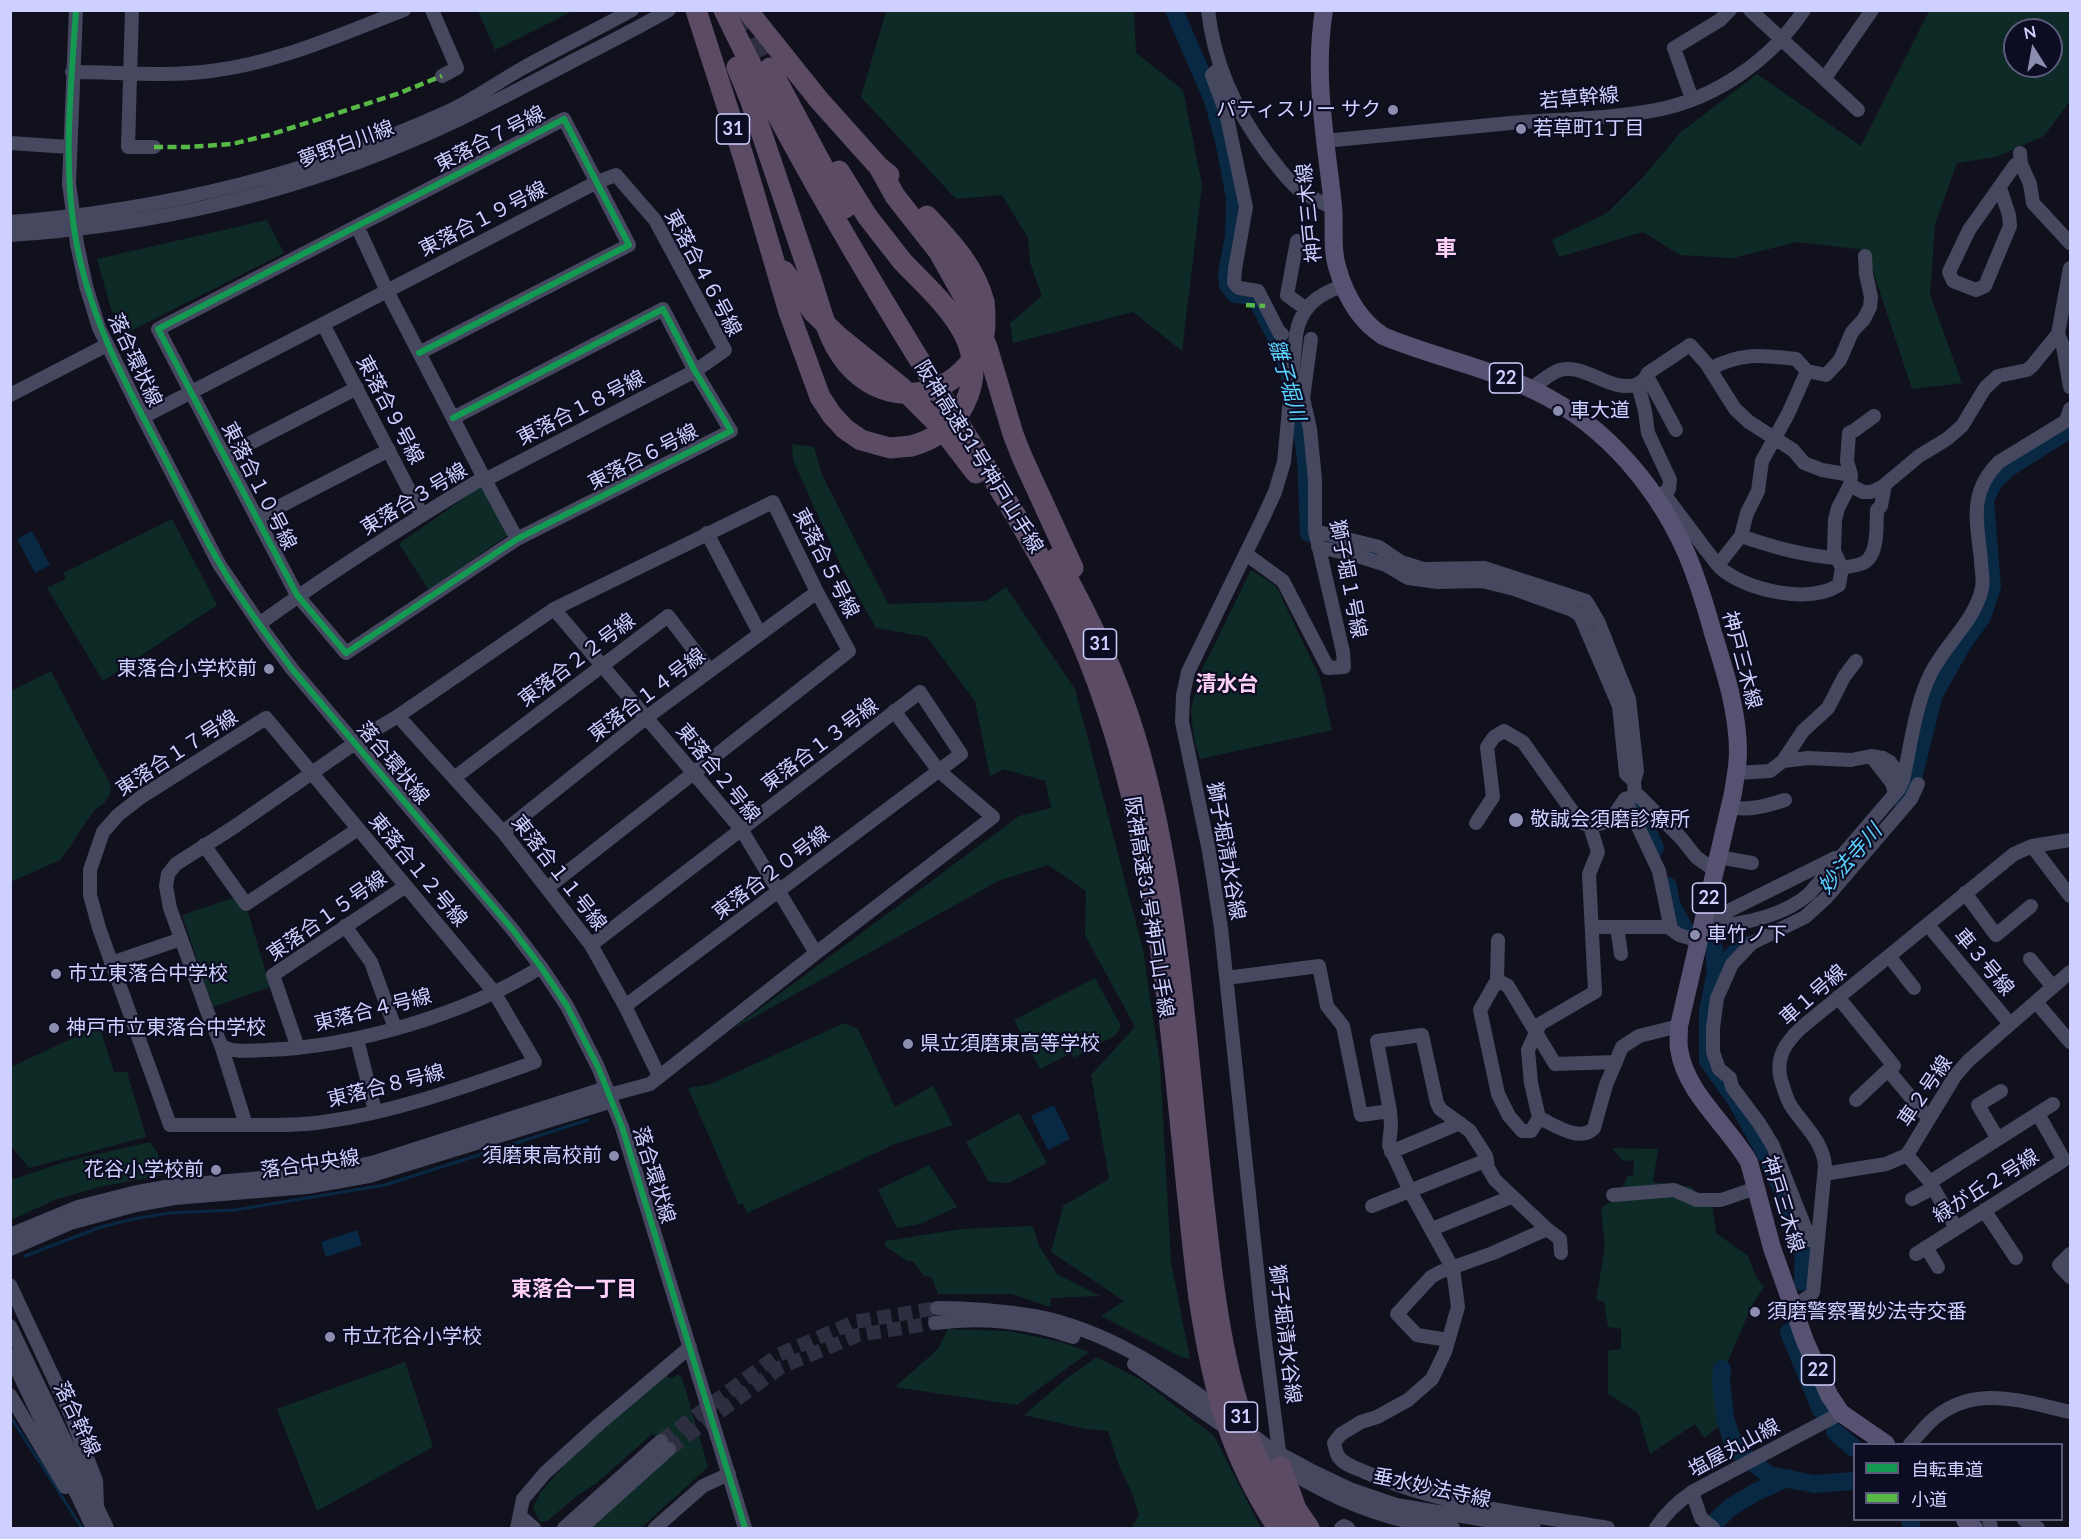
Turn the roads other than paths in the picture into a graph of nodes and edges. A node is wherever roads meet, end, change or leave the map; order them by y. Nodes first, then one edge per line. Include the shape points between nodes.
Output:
1 (76, 10) edge
2 (132, 10) edge
3 (404, 10) edge
4 (432, 10) edge
5 (632, 10) edge
6 (669, 10) edge
7 (696, 10) edge
8 (716, 10) edge
9 (724, 10) edge
10 (747, 10) edge
11 (1208, 10) edge
12 (1324, 10) edge
13 (1730, 10) edge
14 (1750, 10) edge
15 (1804, 10) edge
16 (1872, 10) edge
17 (1782, 39) junction
18 (1220, 67) junction
19 (72, 72) junction
20 (131, 73) junction
21 (442, 76) dead end
22 (1825, 78) junction
23 (1692, 99) junction
24 (1858, 110) dead end
25 (1324, 141) junction
26 (10, 143) edge
27 (69, 147) junction
28 (154, 147) dead end
29 (879, 166) junction
30 (597, 182) junction
31 (2000, 188) junction
32 (1333, 208) junction
33 (10, 215) edge
34 (10, 222) edge
35 (51, 226) junction
36 (357, 226) junction
37 (10, 235) edge
38 (1297, 241) dead end
39 (10, 242) edge
40 (2070, 243) edge
41 (770, 247) junction
42 (1865, 256) dead end
43 (2070, 268) edge
44 (1344, 286) junction
45 (387, 291) junction
46 (1306, 309) junction
47 (323, 324) junction
48 (2058, 334) junction
49 (1289, 335) junction
50 (1311, 339) dead end
51 (107, 345) junction
52 (419, 353) junction
53 (1710, 369) junction
54 (695, 371) junction
55 (1807, 371) junction
56 (1642, 380) junction
57 (2070, 387) edge
58 (357, 388) junction
59 (1531, 388) junction
60 (191, 392) junction
61 (10, 395) edge
62 (2070, 409) edge
63 (1874, 416) dead end
64 (142, 417) junction
65 (453, 418) junction
66 (1676, 429) dead end
67 (1774, 439) junction
68 (389, 450) junction
69 (225, 456) junction
70 (485, 480) junction
71 (1850, 480) junction
72 (1885, 485) junction
73 (1660, 496) junction
74 (422, 515) junction
75 (257, 518) junction
76 (1315, 531) junction
77 (707, 533) junction
78 (1741, 536) junction
79 (517, 539) junction
80 (1317, 547) junction
81 (1246, 554) junction
82 (1839, 563) junction
83 (1718, 565) junction
84 (817, 592) junction
85 (297, 596) junction
86 (554, 609) junction
87 (259, 624) junction
88 (1076, 628) junction
89 (760, 634) junction
90 (1856, 661) dead end
91 (603, 665) junction
92 (1110, 669) junction
93 (710, 671) junction
94 (894, 711) junction
95 (398, 716) junction
96 (647, 717) junction
97 (368, 734) dead end
98 (355, 743) junction
99 (1871, 756) junction
100 (1783, 761) junction
101 (939, 771) junction
102 (313, 773) junction
103 (694, 773) junction
104 (1736, 773) junction
105 (454, 778) junction
106 (1903, 780) junction
107 (1634, 781) junction
108 (1918, 784) dead end
109 (1895, 793) junction
110 (1630, 798) junction
111 (1785, 800) dead end
112 (1729, 807) junction
113 (1476, 823) dead end
114 (1590, 826) junction
115 (358, 829) junction
116 (741, 829) junction
117 (503, 832) junction
118 (2070, 840) edge
119 (204, 845) junction
120 (2032, 846) junction
121 (1841, 854) junction
122 (1717, 862) junction
123 (1752, 863) dead end
124 (406, 886) junction
125 (547, 888) junction
126 (779, 892) junction
127 (1965, 893) junction
128 (2070, 896) edge
129 (2031, 906) dead end
130 (1928, 925) junction
131 (345, 926) junction
132 (1592, 927) junction
133 (1617, 927) junction
134 (1670, 927) junction
135 (1702, 929) junction
136 (181, 939) junction
137 (1498, 940) dead end
138 (591, 945) junction
139 (816, 953) junction
140 (1621, 954) dead end
141 (1889, 956) junction
142 (2030, 959) dead end
143 (111, 963) junction
144 (541, 967) junction
145 (2070, 972) edge
146 (1226, 978) junction
147 (1497, 980) junction
148 (2053, 987) junction
149 (1914, 988) dead end
150 (494, 992) junction
151 (1838, 997) junction
152 (2036, 1002) junction
153 (625, 1006) junction
154 (2010, 1024) junction
155 (1679, 1026) junction
156 (395, 1028) junction
157 (1536, 1033) junction
158 (357, 1039) junction
159 (2070, 1042) edge
160 (221, 1045) junction
161 (298, 1048) junction
162 (1616, 1062) junction
163 (1888, 1070) junction
164 (659, 1076) junction
165 (2001, 1091) dead end
166 (609, 1095) junction
167 (1856, 1100) dead end
168 (2052, 1104) dead end
169 (375, 1111) junction
170 (1390, 1111) junction
171 (2038, 1114) junction
172 (1539, 1118) junction
173 (1929, 1119) junction
174 (1460, 1123) junction
175 (246, 1125) junction
176 (1998, 1139) junction
177 (1391, 1152) junction
178 (1907, 1155) junction
179 (1487, 1160) junction
180 (1824, 1174) junction
181 (1931, 1185) junction
182 (1756, 1188) junction
183 (1410, 1191) junction
184 (1613, 1195) dead end
185 (1511, 1197) junction
186 (1912, 1199) dead end
187 (1372, 1206) dead end
188 (1984, 1210) junction
189 (1956, 1228) junction
190 (1432, 1229) junction
191 (1546, 1229) junction
192 (10, 1235) edge
193 (1817, 1242) junction
194 (10, 1249) edge
195 (1561, 1253) dead end
196 (2070, 1254) edge
197 (2016, 1258) dead end
198 (1938, 1267) dead end
199 (1453, 1269) junction
200 (2070, 1277) edge
201 (10, 1285) edge
202 (1207, 1297) junction
203 (1794, 1306) junction
204 (937, 1308) tunnel mouth
205 (935, 1323) tunnel mouth
206 (10, 1326) edge
207 (1448, 1340) junction
208 (690, 1347) junction
209 (10, 1355) edge
210 (10, 1395) edge
211 (2070, 1412) edge
212 (1841, 1413) junction
213 (1885, 1443) edge
214 (1911, 1443) edge
215 (64, 1453) junction
216 (1280, 1460) junction
217 (729, 1474) junction
218 (1692, 1492) junction
219 (91, 1508) junction
220 (518, 1522) edge
221 (1569, 1525) edge
222 (1709, 1525) edge
223 (93, 1528) edge
224 (107, 1528) edge
225 (534, 1528) edge
226 (564, 1528) edge
227 (581, 1528) edge
228 (655, 1528) edge
229 (746, 1528) edge
230 (1278, 1528) edge
231 (1284, 1528) edge
232 (1297, 1528) edge
233 (1309, 1528) edge
234 (1341, 1528) edge
235 (1348, 1528) edge
236 (1453, 1528) edge
237 (1534, 1528) edge
238 (1608, 1528) edge
239 (1656, 1528) edge

1 - 19 street, 落合環状線
2 - 20 street
3 - 20 street via 249,65 188,73
4 - 21 street via 457,68
5 - 35 street, 夢野白川線 via 451,110 380,141 230,189
6 - 35 street, 夢野白川線 via 481,109 369,158 294,183 194,209 134,221
7 - 41 highway, 31
8 - 29 highway, bridge via 829,332 840,353 867,382 896,393 933,390 959,375 977,352 984,335 980,285 948,239
9 - 88 highway, 阪神高速31号神戸山手線 / 31 via 814,183 1009,502 1047,567
10 - 29 highway via 819,100
11 - 18 street
12 - 25 main road, 神戸三木線 / 22 via 1319,76
13 - 23 street via 1674,48
14 - 17 street
15 - 17 street, 若草幹線
16 - 22 street
17 - 22 street
17 - 23 street, 若草幹線 via 1736,77
18 - 32 street via 1236,106 1274,162 1297,188
18 - 49 street via 1212,75 1226,113 1246,207 1234,283 1239,288 1258,291 1280,334
19 - 20 street
19 - 27 street, 落合環状線
20 - 28 street via 128,147
22 - 24 street
23 - 25 street, 若草幹線 via 1645,111
25 - 32 main road, 神戸三木線 / 22
26 - 27 street
27 - 51 street, 落合環状線, bridge via 76,244
29 - 92 highway via 895,196 939,252 972,310 1022,457 1101,628
30 - 36 street, 東落合７号線 via 564,119
30 - 45 street, 東落合１９号線
30 - 52 street, 東落合７号線 via 629,245
30 - 54 street, 東落合４６号線 via 616,176 655,220 725,350
31 - 31 street via 1969,230 1949,272 1953,281 1976,290 1985,286 2010,226
31 - 40 street via 2020,158 2036,208
32 - 44 main road, 神戸三木線 / 22 via 1336,262
33 - 35 street
34 - 35 street, 夢野白川線
35 - 37 street, 夢野白川線
35 - 39 street
36 - 45 street, 東落合３号線
36 - 60 street, 東落合７号線 via 158,329
38 - 46 street via 1287,295
41 - 88 highway, 31 via 794,289 813,312 939,425 999,506
41 - 92 highway, 阪神高速31号神戸山手線 / 31, bridge via 813,379 831,416 861,440 890,448 933,438 952,423 969,395 974,367 968,340 867,216 770,68 855,227 942,372 1033,516 1072,585
42 - 55 street via 1870,307 1852,332 1840,360 1826,375
43 - 48 street
44 - 46 street via 1325,292
44 - 59 main road, 神戸三木線 / 22 via 1360,316 1383,336
45 - 47 street
45 - 52 street, 東落合３号線
46 - 49 street, 獅子堀清水谷線
47 - 58 street, 東落合９号線
47 - 60 street
48 - 57 street
48 - 72 street via 2027,370 1998,376 1985,388 1962,426
49 - 81 street, 獅子堀清水谷線, bridge via 1284,462 1275,492
50 - 76 street, 獅子堀１号線 via 1303,398 1314,468
51 - 61 street
51 - 64 street, 落合環状線
52 - 65 street, 東落合３号線
53 - 55 street via 1725,361 1757,355 1796,359
53 - 56 street via 1690,345
53 - 67 street via 1735,409
54 - 65 street, 東落合６号線 via 663,309
54 - 70 street, 東落合１８号線
54 - 79 street, 東落合６号線 via 731,431
55 - 67 street
56 - 59 street via 1621,387 1572,369 1558,371
56 - 66 street
56 - 73 street via 1648,433 1670,480 1669,489
58 - 68 street, 東落合９号線
58 - 69 street
59 - 73 main road, 神戸三木線 / 22 via 1606,439
60 - 64 street
60 - 69 street, 東落合１０号線
62 - 106 street via 2066,421 1999,462 1979,488 1976,512 1983,585 1976,609 1930,675
63 - 71 street via 1849,433
64 - 87 street, 落合環状線 via 219,564
65 - 70 street, 東落合３号線
67 - 71 street via 1793,450 1804,463
67 - 78 street via 1762,461 1758,491
68 - 74 street, 東落合９号線
68 - 75 street
69 - 75 street, 東落合１０号線
70 - 74 street, 東落合３号線
70 - 79 street
71 - 72 street via 1863,492
71 - 82 street via 1835,520 1834,551
72 - 82 street via 1869,559 1864,563
73 - 83 street
73 - 104 main road, 神戸三木線 / 22 via 1697,580 1734,708
74 - 85 street, 東落合３号線
75 - 85 street, 東落合１０号線
76 - 80 street, 獅子堀１号線
76 - 107 street via 1379,547 1401,562 1424,569 1484,568 1586,601 1629,699 1637,771
77 - 84 street, 東落合５号線 via 773,502
77 - 86 street, 東落合５号線
77 - 89 street
78 - 82 street
78 - 83 street
79 - 85 street, 東落合６号線 via 346,653
80 - 81 street, 獅子堀１号線 via 1344,667 1328,668 1283,581
80 - 107 street via 1386,565 1408,578 1482,581 1514,589 1580,615 1618,706 1626,774
81 - 146 street, 獅子堀清水谷線 via 1188,672 1181,710 1209,851
82 - 83 street via 1839,585 1795,594 1772,592 1746,583
84 - 89 street, 東落合１４号線
84 - 103 street, 東落合５号線 via 849,651
85 - 87 street, 東落合３号線
86 - 91 street, 東落合２号線
86 - 95 street
87 - 98 street, 落合環状線
88 - 202 highway, 阪神高速31号神戸山手線 / 31 via 1118,743 1148,870
89 - 93 street, 東落合１４号線
90 - 100 street via 1828,708 1803,731
91 - 93 street, 東落合２２号線 via 668,616
91 - 96 street, 東落合２号線
91 - 105 street, 東落合２２号線
92 - 202 highway, 阪神高速31号神戸山手線 / 31 via 1134,734 1165,863 1178,953
93 - 96 street, 東落合１４号線
94 - 101 street, 東落合１３号線
94 - 101 street, 東落合２０号線 via 920,692 961,754
94 - 116 street, 東落合１３号線
95 - 97 street
95 - 105 street, 東落合１１号線
96 - 103 street, 東落合２号線
96 - 117 street, 東落合１４号線
98 - 102 street
98 - 144 street, 落合環状線
99 - 100 street
99 - 106 street via 1890,762
99 - 109 street
100 - 104 street via 1770,771
101 - 126 street, 東落合２０号線
101 - 139 street, 東落合１３号線 via 993,817
102 - 115 street, 東落合１２号線
102 - 119 street
102 - 143 street, 東落合１７号線 via 266,718 118,815 103,832 90,870 90,895
103 - 116 street, 東落合２号線
103 - 125 street
104 - 112 main road, 神戸三木線 / 22
105 - 117 street, 東落合１１号線
106 - 109 street
107 - 110 street
108 - 193 street via 1905,808 1827,897 1805,917 1752,943 1732,964 1717,998 1713,1052 1719,1070 1730,1078 1732,1087 1769,1138 1810,1240
109 - 121 street
110 - 114 street via 1603,823
110 - 122 street via 1638,795 1696,857 1710,867
110 - 134 street via 1659,871
111 - 112 street via 1761,808
112 - 122 main road, 神戸三木線 / 22
113 - 114 street via 1493,797 1488,747 1494,736 1504,731 1523,742 1580,822
114 - 132 street via 1598,852 1589,874
115 - 119 street via 246,904
115 - 124 street, 東落合１２号線
116 - 126 street, 東落合２号線
116 - 138 street, 東落合１３号線
117 - 125 street, 東落合１１号線
118 - 120 street, 車１号線
119 - 136 street via 168,874 166,892
120 - 127 street, 車１号線 via 2014,854
120 - 128 street
121 - 135 street
121 - 135 street via 1797,904 1762,919
122 - 123 street
122 - 135 main road, 神戸三木線 / 22
124 - 131 street, 東落合１５号線
124 - 150 street, 東落合１２号線
125 - 138 street, 東落合１１号線
126 - 139 street, 東落合２号線
126 - 153 street, 東落合２０号線
127 - 129 street via 1996,935
127 - 130 street, 車１号線
130 - 141 street, 車１号線
130 - 154 street, 車３号線
131 - 156 street via 371,962
131 - 161 street, 東落合１５号線 via 273,975
132 - 133 street
132 - 157 street via 1595,992 1540,1024
133 - 134 street
133 - 140 street
134 - 135 street via 1679,935
135 - 155 main road, 神戸三木線 / 22
136 - 143 street
136 - 160 street
137 - 147 street
138 - 153 street, 東落合１１号線
139 - 164 street
141 - 149 street
141 - 151 street, 車１号線
142 - 148 street
143 - 175 street, 東落合１７号線 via 170,1125
144 - 150 street, 東落合４号線
144 - 166 street, 落合環状線 via 589,1047
145 - 148 street, 車２号線
146 - 170 street via 1319,966 1327,1006 1343,1026 1361,1115
146 - 216 street, 獅子堀清水谷線
147 - 157 street via 1508,986
147 - 172 street via 1480,1010 1498,1094 1522,1131 1531,1131
148 - 152 street, 車２号線
150 - 156 street, 東落合４号線 via 459,1008
150 - 169 street, 東落合８号線 via 535,1062
151 - 163 street via 1894,1066
151 - 180 street, 車１号線 via 1792,1036 1781,1053 1779,1066 1790,1104 1821,1147
152 - 154 street, 車２号線
152 - 159 street
153 - 164 street, 東落合１１号線
154 - 173 street, 車２号線 via 1955,1076
155 - 162 street via 1639,1036 1622,1047
155 - 182 main road, 神戸三木線 / 22 via 1678,1048 1691,1085 1742,1149
156 - 158 street, 東落合４号線
157 - 162 street via 1555,1064
157 - 172 street via 1528,1050
158 - 161 street, 東落合４号線
158 - 169 street
160 - 161 street, 東落合４号線 via 234,1050
160 - 175 street
162 - 172 street via 1590,1132 1579,1135
163 - 167 street
163 - 173 street
164 - 166 street via 650,1083
165 - 176 street via 1978,1105
166 - 192 street, 落合中央線 via 372,1163 311,1174 133,1193 78,1207
166 - 194 street, 落合中央線 via 369,1176 307,1187 136,1205 81,1220
166 - 208 street, 落合環状線
168 - 171 street, 緑が丘２号線
169 - 175 street, 東落合８号線 via 306,1124
170 - 174 street via 1377,1041 1422,1035 1437,1103
170 - 177 street
171 - 176 street, 緑が丘２号線
171 - 188 street, 緑が丘２号線 via 2064,1160
173 - 178 street, 車２号線
174 - 177 street
174 - 179 street via 1470,1131
176 - 181 street, 緑が丘２号線
177 - 183 street
178 - 180 street, 車２号線 via 1886,1164
178 - 181 street
179 - 183 street
179 - 185 street via 1495,1180
180 - 193 street, 車１号線
181 - 186 street, 緑が丘２号線
181 - 189 street
182 - 184 street via 1721,1200 1697,1200 1674,1190
182 - 203 main road, 神戸三木線 / 22 via 1772,1248
183 - 187 street
183 - 190 street
185 - 190 street
185 - 191 street
188 - 189 street, 緑が丘２号線
188 - 197 street via 2001,1244
189 - 198 street, 緑が丘２号線 via 1921,1251
190 - 199 street
191 - 195 street via 1560,1239
191 - 199 street
193 - 203 street, 車１号線 via 1813,1292
196 - 200 street via 2059,1265
199 - 207 street via 1458,1307
199 - 207 street via 1431,1277 1397,1314 1417,1335
201 - 219 street via 71,1415 96,1481
202 - 230 highway, 阪神高速31号神戸山手線 / 31, bridge via 1205,1338 1220,1407 1246,1473
202 - 232 highway, 阪神高速31号神戸山手線 / 31, bridge via 1247,1435 1276,1496
203 - 212 main road, 神戸三木線 / 22 via 1829,1395
204 - 216 street, 垂水妙法寺線 via 1035,1316 1109,1342 1180,1380
205 - 216 street, 垂水妙法寺線 via 978,1320 1022,1325 1094,1344 1143,1369
206 - 215 street, 落合幹線
207 - 221 street via 1432,1379 1407,1400 1341,1434 1334,1443 1339,1457 1347,1465 1375,1477 1445,1500
208 - 217 street, 落合環状線
208 - 220 street via 544,1473 523,1499
209 - 215 street, 落合幹線
210 - 219 street via 69,1495
211 - 214 street via 2003,1397 1974,1399 1936,1417
212 - 213 main road, 神戸三木線 / 22
212 - 218 street, 塩屋丸山線
215 - 219 street, 落合幹線
216 - 231 highway via 1278,1508
216 - 233 highway via 1296,1509
216 - 236 street, 垂水妙法寺線 via 1312,1486 1364,1509 1401,1520
216 - 237 street, 垂水妙法寺線 via 1396,1504
217 - 228 street via 703,1486
217 - 229 street, 落合環状線
218 - 222 street
218 - 239 street, 塩屋丸山線 via 1664,1515
219 - 223 street, 落合幹線
219 - 224 street, 落合幹線
220 - 225 street
221 - 238 street
226 - 227 street via 665,1445
234 - 235 street

